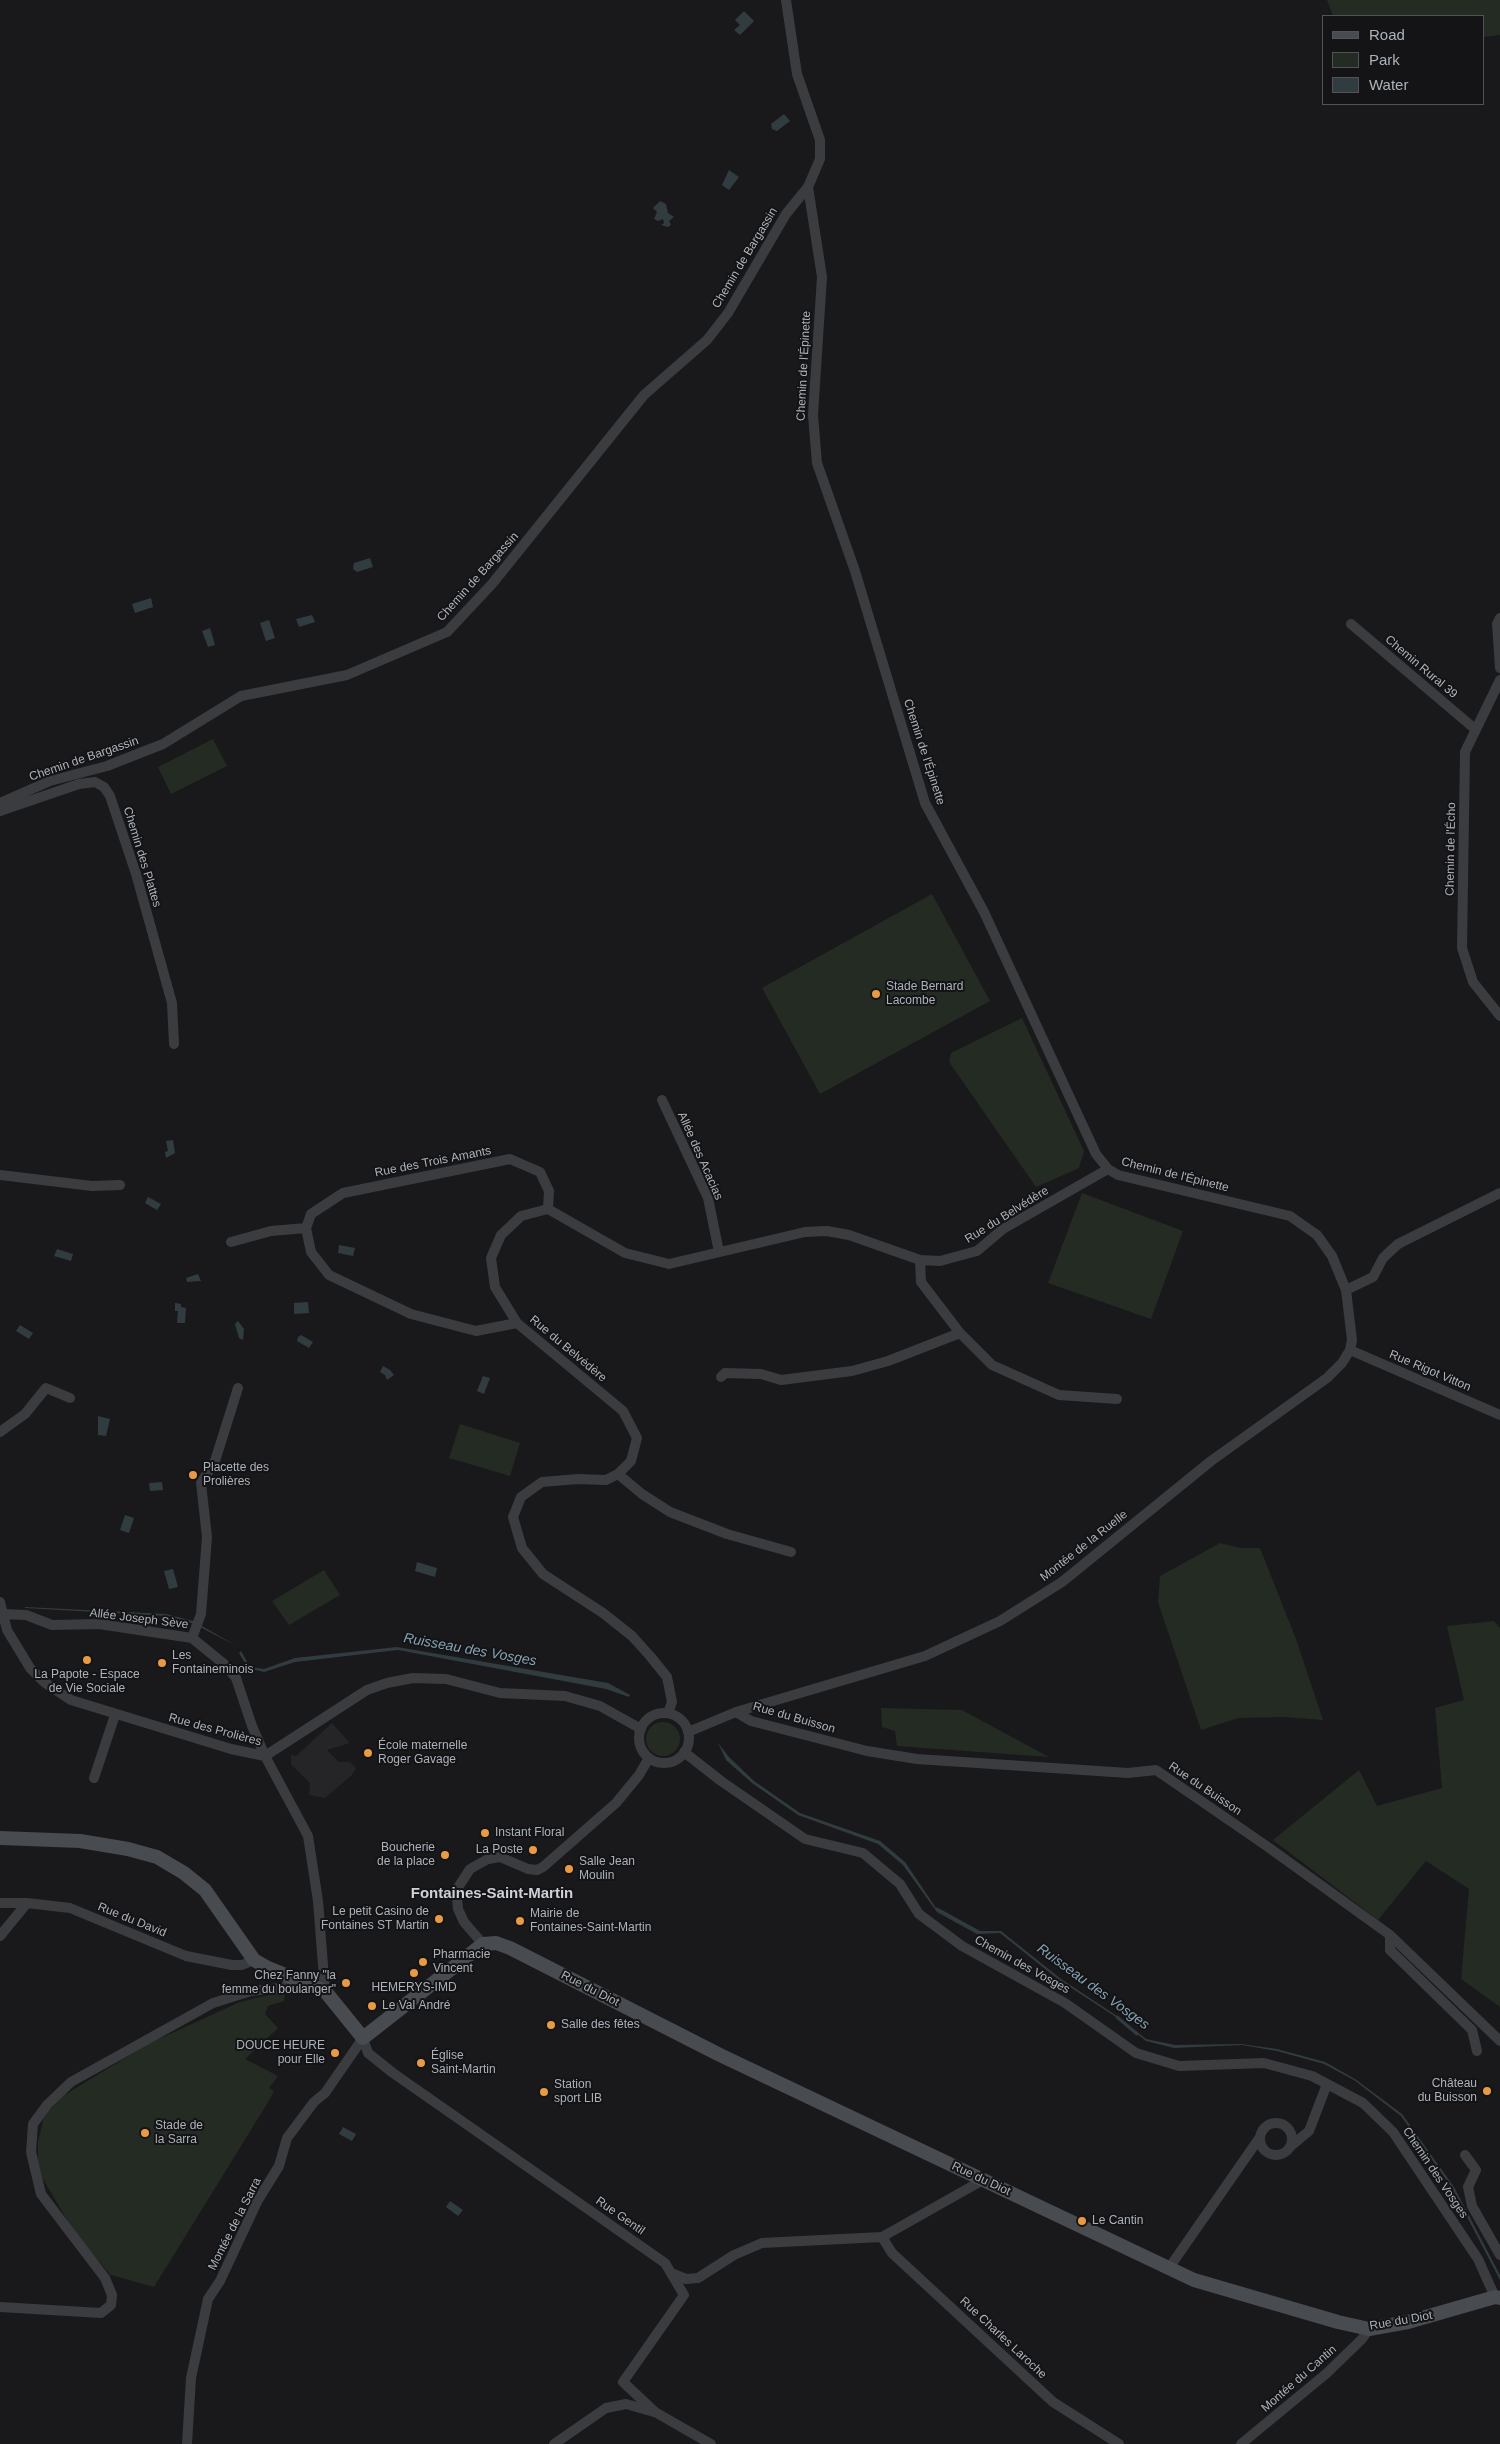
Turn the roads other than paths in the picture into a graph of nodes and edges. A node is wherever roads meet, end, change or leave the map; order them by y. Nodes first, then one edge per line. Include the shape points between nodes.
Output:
1 (786, 0) edge
2 (808, 187) junction
3 (1500, 618) edge
4 (1351, 624) dead end
5 (1500, 668) edge
6 (1500, 680) edge
7 (1475, 729) junction
8 (0, 803) edge
9 (0, 811) edge
10 (1500, 1016) edge
11 (174, 1044) dead end
12 (662, 1100) dead end
13 (1108, 1169) junction
14 (0, 1175) edge
15 (120, 1185) dead end
16 (1500, 1193) edge
17 (548, 1209) junction
18 (306, 1228) junction
19 (231, 1242) dead end
20 (719, 1252) junction
21 (920, 1260) junction
22 (1346, 1290) junction
23 (517, 1323) junction
24 (960, 1333) junction
25 (1350, 1350) junction
26 (721, 1377) dead end
27 (238, 1388) dead end
28 (70, 1398) dead end
29 (1117, 1399) dead end
30 (1500, 1415) edge
31 (0, 1432) edge
32 (618, 1474) junction
33 (791, 1552) dead end
34 (0, 1602) edge
35 (2, 1614) junction
36 (192, 1638) junction
37 (736, 1712) junction
38 (668, 1713) junction
39 (114, 1715) junction
40 (641, 1729) junction
41 (688, 1732) junction
42 (684, 1752) junction
43 (265, 1756) junction
44 (649, 1758) junction
45 (94, 1778) dead end
46 (0, 1838) edge
47 (0, 1903) edge
48 (27, 1903) junction
49 (1390, 1935) junction
50 (0, 1936) edge
51 (483, 1944) junction
52 (254, 1960) junction
53 (303, 1981) junction
54 (325, 1992) junction
55 (363, 2038) junction
56 (1500, 2041) edge
57 (1477, 2052) dead end
58 (1327, 2084) junction
59 (1260, 2138) junction
60 (1291, 2146) junction
61 (1465, 2155) dead end
62 (983, 2180) junction
63 (882, 2237) junction
64 (1500, 2255) edge
65 (1169, 2268) junction
66 (671, 2272) junction
67 (1498, 2298) edge
68 (0, 2307) edge
69 (1369, 2329) junction
70 (655, 2412) junction
71 (187, 2444) edge
72 (554, 2444) edge
73 (711, 2444) edge
74 (1119, 2444) edge
75 (1241, 2444) edge

1 - 2 street via 797,74 820,140 820,159
2 - 8 street, Chemin de Bargassin via 786,214 728,313 707,340 644,395 492,584 446,632 347,675 241,696 164,744 107,766 50,781
2 - 13 street, Chemin de l'Épinette via 822,277 812,415 818,463 855,571 925,803 984,912 1096,1154
3 - 5 street via 1497,624
4 - 7 street, Chemin Rural 39
6 - 7 street, Chemin de l'Écho
7 - 10 street, Chemin de l'Écho via 1465,752 1462,948 1472,982
9 - 11 street, Chemin des Plattes via 79,784 95,782 104,787 110,796 136,874 172,1003
12 - 20 street, Allée des Acacias via 708,1198
13 - 21 street, Rue du Belvédère via 1003,1229 978,1251 940,1261
13 - 22 street, Chemin de l'Épinette via 1118,1175 1290,1216 1317,1235 1332,1256
14 - 15 street via 92,1186
16 - 22 street via 1398,1244 1383,1258 1373,1277
17 - 18 street, Rue des Trois Amants via 549,1191 540,1172 510,1159 343,1192 311,1214
17 - 20 street, Rue du Belvédère via 625,1253 669,1264
17 - 23 street, Rue du Belvédère via 522,1216 502,1235 491,1258 495,1286
18 - 19 street via 271,1231
18 - 23 street via 311,1252 329,1275 411,1314 476,1331
20 - 21 street, Rue du Belvédère via 805,1232 827,1231 849,1235
21 - 24 street via 921,1282
22 - 25 street, Chemin de l'Épinette via 1352,1340
23 - 32 street, Rue du Belvédère via 623,1411 638,1438 631,1461
24 - 26 street via 888,1361 852,1371 781,1380 761,1374 725,1373
24 - 29 street via 992,1365 1024,1381 1059,1395
25 - 30 street, Rue Rigot Vitton
25 - 37 street, Montée de la Ruelle via 1327,1378 1210,1461 1062,1582 1000,1621 925,1656
27 - 36 street via 215,1461 202,1483 207,1537 202,1614
28 - 31 street via 46,1388 25,1414
32 - 33 street via 670,1512 727,1534
32 - 38 street via 606,1480 542,1482 521,1497 513,1517 522,1548 543,1574 603,1613 632,1636 656,1663 667,1678 670,1690 672,1702
34 - 35 street, Rue des Prolières
35 - 36 street, Allée Joseph Sève via 26,1616 52,1625 99,1624
35 - 39 street, Rue des Prolières via 18,1652 44,1682 71,1700
36 - 43 street, Allée Joseph Sève via 236,1678
37 - 41 street, Montée de la Ruelle
37 - 49 street, Rue du Buisson via 751,1721 917,1759 1128,1773 1156,1770
38 - 40 street via 651,1716
38 - 41 street via 679,1718
39 - 43 street, Rue des Prolières via 231,1750
39 - 45 street
40 - 43 street via 600,1706 565,1696 500,1693 446,1679 412,1678 367,1690
40 - 44 street via 640,1745
41 - 42 street
42 - 44 street via 672,1762 656,1762
42 - 58 street, Chemin des Vosges via 805,1838 863,1853 900,1884 919,1914 962,1946 1065,2003 1136,2053 1179,2066 1264,2063 1312,2076
43 - 54 street, Rue des Prolières via 308,1836 318,1901
44 - 51 street via 616,1803 543,1867 528,1869 500,1857 488,1859 470,1869 459,1886 458,1909 464,1922
46 - 52 street via 80,1841 128,1848 157,1857 205,1890
47 - 48 street, Rue du David
48 - 50 street
48 - 52 street, Rue du David via 70,1908 186,1956 232,1965
49 - 56 street, Rue du Buisson
49 - 57 street via 1390,1950 1472,2030
51 - 55 street
51 - 62 street, Rue du Diot via 510,1948 720,2055
52 - 53 street
53 - 54 street
53 - 68 street via 281,1988 251,1991 213,2003 71,2082 48,2105 33,2124 31,2152 41,2194 105,2278 112,2295 111,2306 101,2313
54 - 55 street
55 - 66 street, Rue Gentil via 368,2053 393,2073 665,2263
55 - 71 street, Montée de la Sarra via 325,2093 314,2102 287,2138 279,2166 258,2200 220,2281 208,2299 192,2378
58 - 60 street via 1308,2131
58 - 67 street, Chemin des Vosges via 1364,2103 1393,2132 1478,2259
59 - 60 street via 1260,2143 1269,2153 1282,2154
59 - 60 street via 1269,2124 1283,2124 1291,2132
59 - 65 street
61 - 64 street via 1476,2170 1468,2187 1472,2206
62 - 63 street
62 - 65 street, Rue du Diot
63 - 66 street via 762,2243 734,2255 698,2278 686,2278
63 - 74 street, Rue Charles Laroche via 892,2253 1053,2402
65 - 69 street, Rue du Diot via 1194,2280
66 - 70 street, Rue Gentil via 684,2295 623,2382
67 - 69 street, Rue du Diot
69 - 75 street, Montée du Cantin via 1327,2373
70 - 72 street via 626,2404 606,2408
70 - 73 street, Rue Gentil

